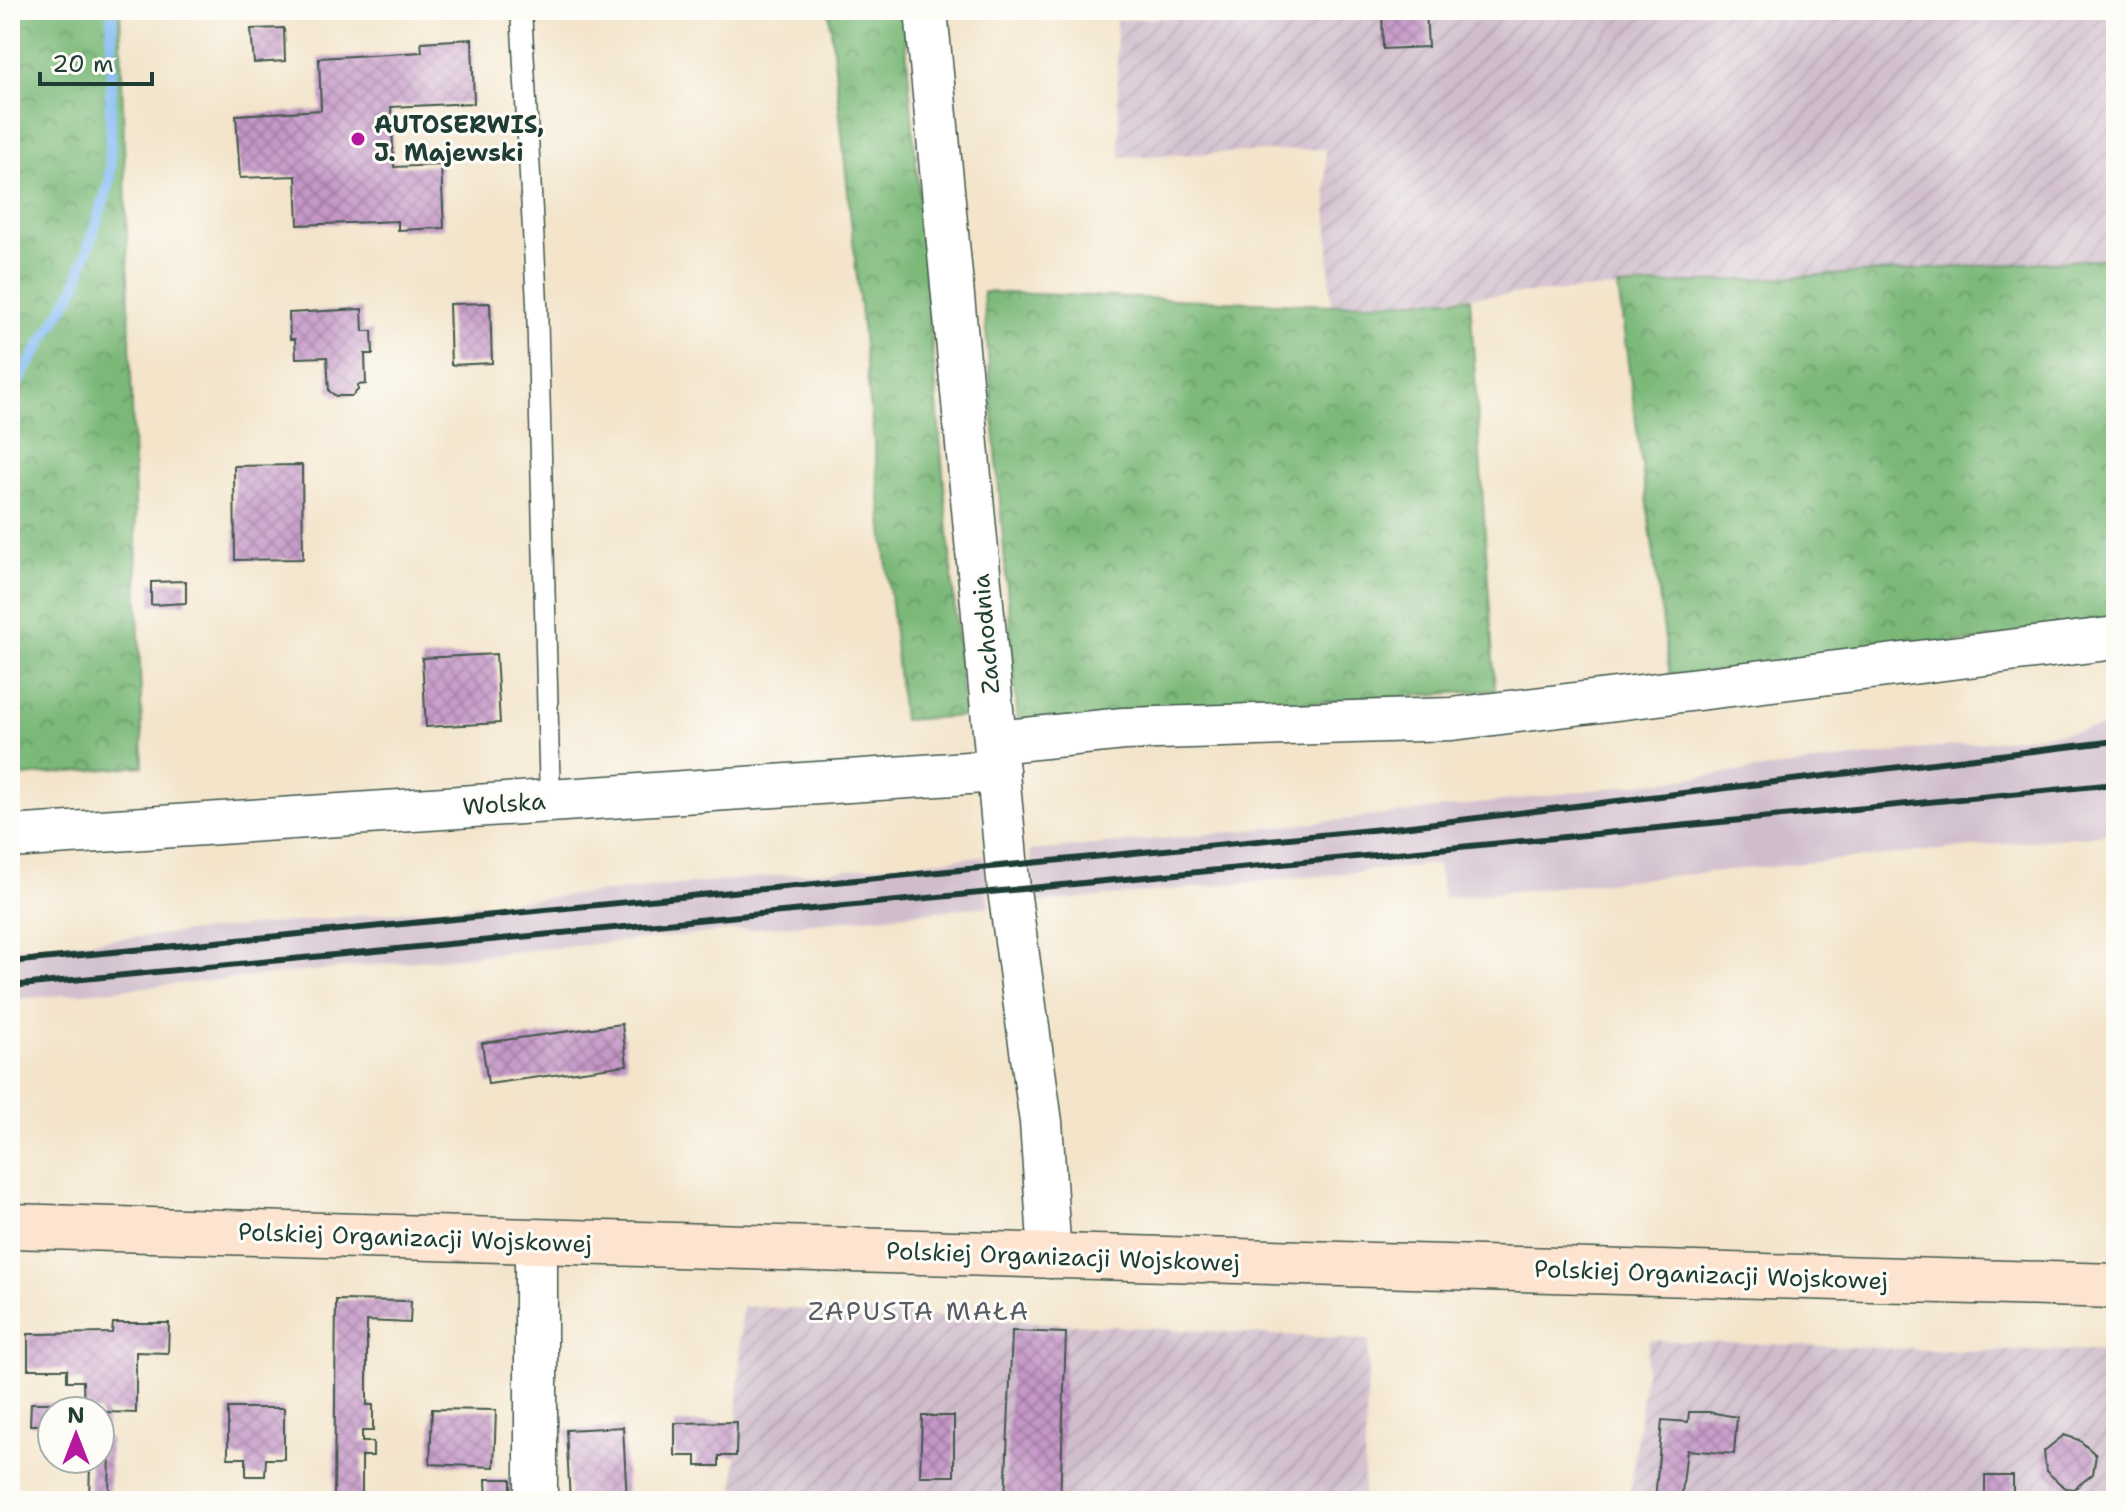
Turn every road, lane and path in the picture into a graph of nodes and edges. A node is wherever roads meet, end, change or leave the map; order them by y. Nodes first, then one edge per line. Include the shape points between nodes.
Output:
1 (521, 10) edge
2 (926, 10) edge
3 (2116, 638) edge
4 (997, 757) junction
5 (550, 801) junction
6 (10, 837) edge
7 (10, 1226) edge
8 (536, 1241) junction
9 (1050, 1257) junction
10 (2116, 1286) edge
11 (536, 1501) edge

1 - 5 lane via 537,303
2 - 4 street, Zachodnia
3 - 4 street, Wolska via 1452,719 1124,729
4 - 5 street, Wolska
4 - 9 street, Zachodnia via 1009,890 1041,1122
5 - 6 street, Wolska
7 - 8 main road, Polskiej Organizacji Wojskowej
8 - 9 main road, Polskiej Organizacji Wojskowej
8 - 11 street
9 - 10 main road, Polskiej Organizacji Wojskowej

